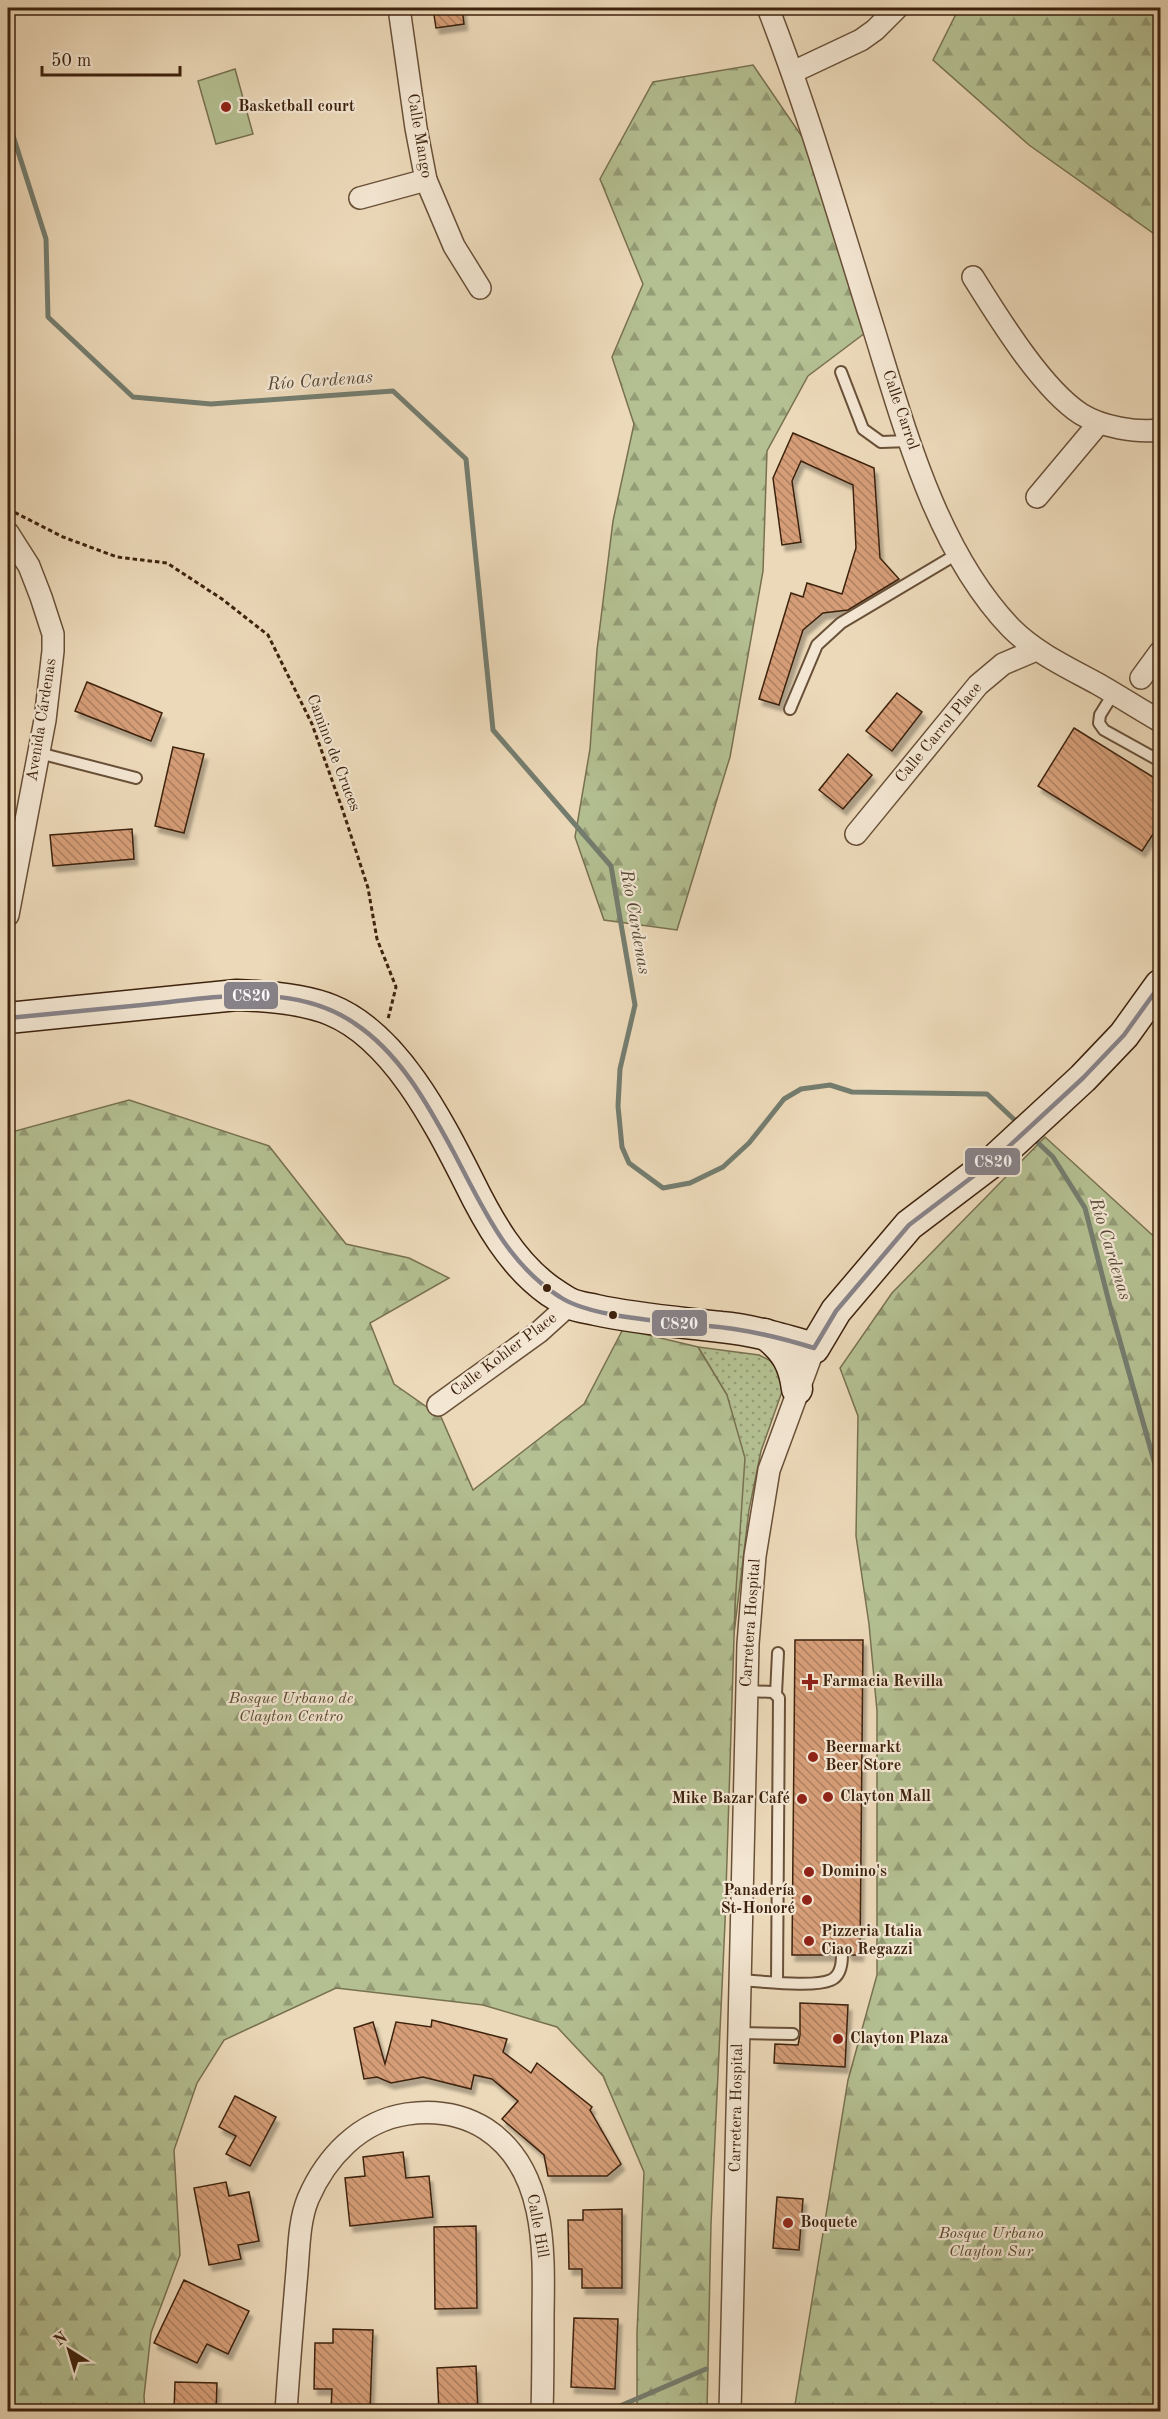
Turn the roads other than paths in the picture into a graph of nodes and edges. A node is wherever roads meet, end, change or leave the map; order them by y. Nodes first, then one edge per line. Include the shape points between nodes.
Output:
1 (399, 8) edge
2 (768, 8) edge
3 (897, 8) edge
4 (793, 72) junction
5 (426, 180) junction
6 (360, 198) dead end
7 (973, 277) dead end
8 (480, 288) dead end
9 (842, 372) dead end
10 (1099, 423) junction
11 (1161, 430) edge
12 (910, 441) junction
13 (1036, 497) dead end
14 (8, 533) edge
15 (957, 555) junction
16 (1036, 651) junction
17 (1161, 652) edge
18 (1141, 678) dead end
19 (1113, 694) junction
20 (790, 709) dead end
21 (1161, 721) edge
22 (39, 753) junction
23 (1161, 760) edge
24 (136, 778) dead end
25 (856, 834) dead end
26 (8, 915) edge
27 (1161, 985) edge
28 (8, 1018) edge
29 (570, 1304) junction
30 (836, 1311) junction
31 (765, 1334) junction
32 (814, 1348) junction
33 (797, 1389) junction
34 (438, 1405) dead end
35 (778, 1653) dead end
36 (747, 1691) junction
37 (776, 1694) junction
38 (843, 1955) dead end
39 (740, 1980) junction
40 (777, 1981) junction
41 (738, 2033) junction
42 (793, 2034) dead end
43 (286, 2412) edge
44 (542, 2412) edge
45 (730, 2412) edge

1 - 5 street, Calle Mango
2 - 4 street, Calle Carrol
3 - 4 street via 861,40
4 - 12 street, Calle Carrol
5 - 6 street
5 - 8 street, Calle Mango via 454,246
7 - 10 street via 1040,373 1080,413
9 - 12 lane via 863,429 881,442
10 - 11 street
10 - 13 street
12 - 15 street, Calle Carrol
14 - 22 street, Avenida Cárdenas via 29,566 53,634
15 - 16 street, Calle Carrol via 993,608
15 - 20 lane via 828,634 817,645
16 - 19 street, Calle Carrol
16 - 25 street, Calle Carrol Place via 1003,664 984,679
17 - 18 street
19 - 21 street, Calle Carrol
19 - 23 lane via 1100,715 1099,723 1104,730
22 - 24 lane
22 - 26 street, Avenida Cárdenas
27 - 30 street, Carretera Hospital via 1124,1035 1083,1078 992,1162 909,1225
28 - 29 street via 237,995 264,996 330,1010 352,1022 396,1062 428,1105 484,1214 518,1262
29 - 31 street
29 - 34 street, Calle Kohler Place via 539,1332
30 - 31 street via 802,1330
30 - 32 street, Carretera Hospital
31 - 32 street
31 - 33 street via 791,1361
32 - 33 street, Carretera Hospital
33 - 36 street, Carretera Hospital via 769,1470 760,1518 751,1596
35 - 37 lane
36 - 37 lane
36 - 39 street, Carretera Hospital
37 - 40 lane
38 - 40 lane via 841,1968 831,1980
39 - 40 lane
39 - 41 street, Carretera Hospital
41 - 42 lane
41 - 45 street, Carretera Hospital
43 - 44 street, Calle Hill via 301,2231 308,2200 326,2166 353,2137 387,2119 426,2112 466,2118 499,2138 514,2154 529,2182 537,2206 543,2252

